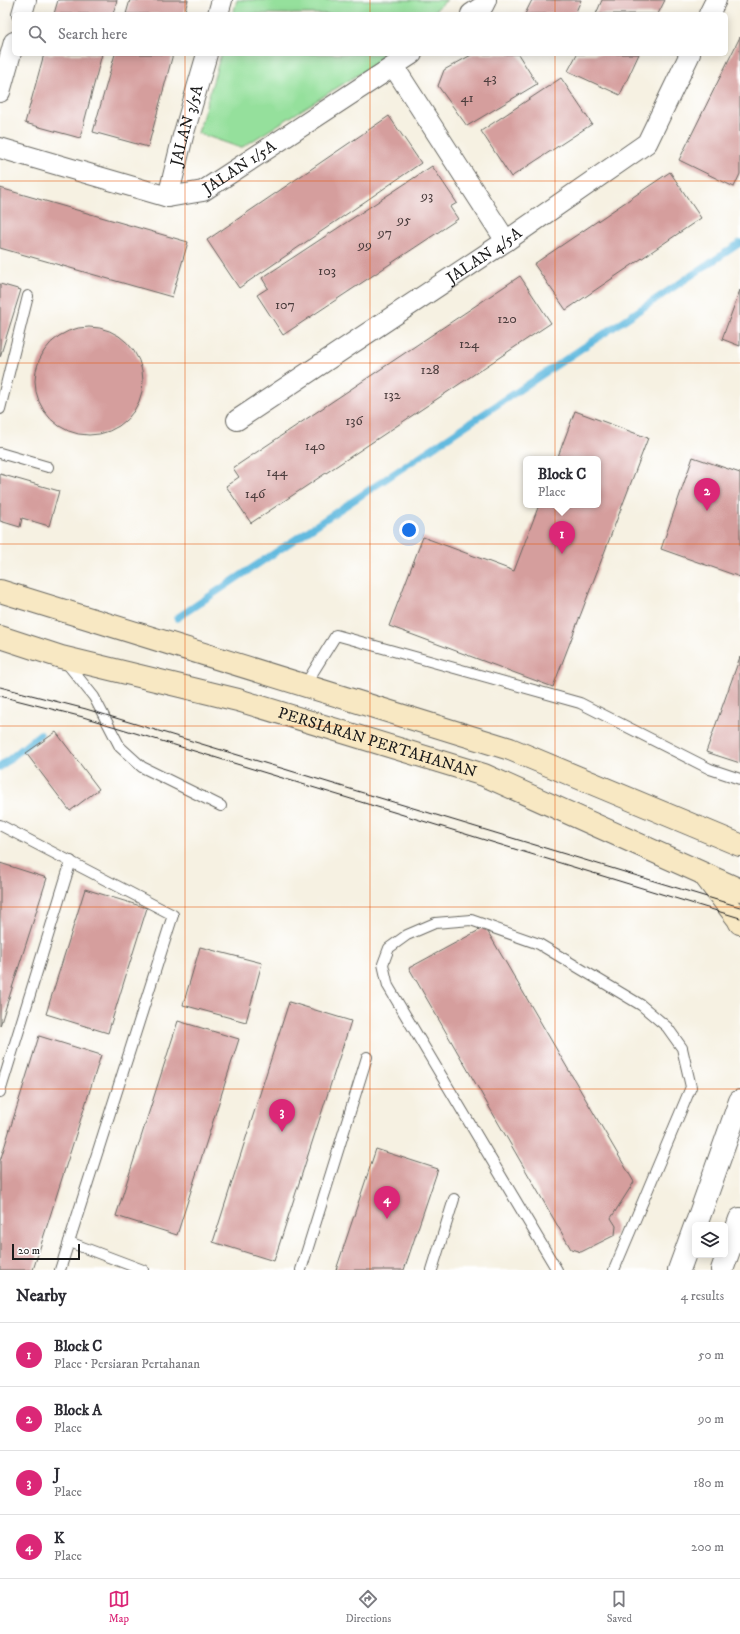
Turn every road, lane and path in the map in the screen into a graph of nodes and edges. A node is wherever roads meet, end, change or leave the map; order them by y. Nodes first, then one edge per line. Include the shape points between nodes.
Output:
1 (26, 0) edge
2 (222, 0) edge
3 (486, 0) edge
4 (716, 0) edge
5 (23, 12) edge
6 (219, 12) edge
7 (474, 12) edge
8 (710, 12) edge
9 (12, 49) edge
10 (206, 56) edge
11 (409, 56) edge
12 (689, 56) edge
13 (394, 66) junction
14 (0, 92) edge
15 (0, 148) edge
16 (168, 197) junction
17 (506, 241) junction
18 (28, 296) dead end
19 (0, 409) edge
20 (237, 420) dead end
21 (0, 453) edge
22 (48, 467) dead end
23 (0, 591) edge
24 (0, 637) edge
25 (61, 656) junction
26 (304, 685) junction
27 (740, 779) edge
28 (221, 806) dead end
29 (0, 824) edge
30 (740, 844) edge
31 (71, 861) junction
32 (703, 873) junction
33 (740, 890) edge
34 (740, 923) edge
35 (367, 1057) dead end
36 (0, 1092) edge
37 (740, 1101) edge
38 (454, 1199) dead end
39 (740, 1219) edge
40 (696, 1222) edge
41 (692, 1234) edge
42 (69, 1242) junction
43 (724, 1269) edge
44 (60, 1270) edge
45 (143, 1270) edge
46 (301, 1270) edge
47 (432, 1270) edge
48 (557, 1270) edge
49 (614, 1270) edge
50 (679, 1270) edge

1 - 5 street
2 - 6 street
3 - 7 street via 483,6
4 - 8 street
9 - 14 street
10 - 16 street, JALAN 3/5A
11 - 13 street, JALAN 1/5A
12 - 17 street, JALAN 4/5A via 647,143
13 - 16 street, JALAN 1/5A via 203,191
13 - 17 street
15 - 16 street, JALAN 1/5A
17 - 20 street, JALAN 4/5A
18 - 19 lane
21 - 22 lane
23 - 26 main road, PERSIARAN PERTAHANAN
24 - 25 main road, PERSIARAN PERTAHANAN
25 - 28 lane via 94,697 120,747 142,767
25 - 32 main road, PERSIARAN PERTAHANAN via 238,700 484,775
26 - 27 lane via 336,635 580,703 710,769
26 - 30 main road, PERSIARAN PERTAHANAN via 510,749
29 - 31 lane
31 - 36 lane
31 - 42 lane via 173,915
32 - 33 main road, PERSIARAN PERTAHANAN
32 - 34 main road
35 - 46 lane
37 - 40 street
38 - 47 lane
39 - 43 street
41 - 50 street
42 - 44 lane
42 - 45 lane
48 - 49 lane via 388,986 383,964 389,948 407,935 436,923 471,920 539,944 641,1005 667,1027 682,1048 691,1087

